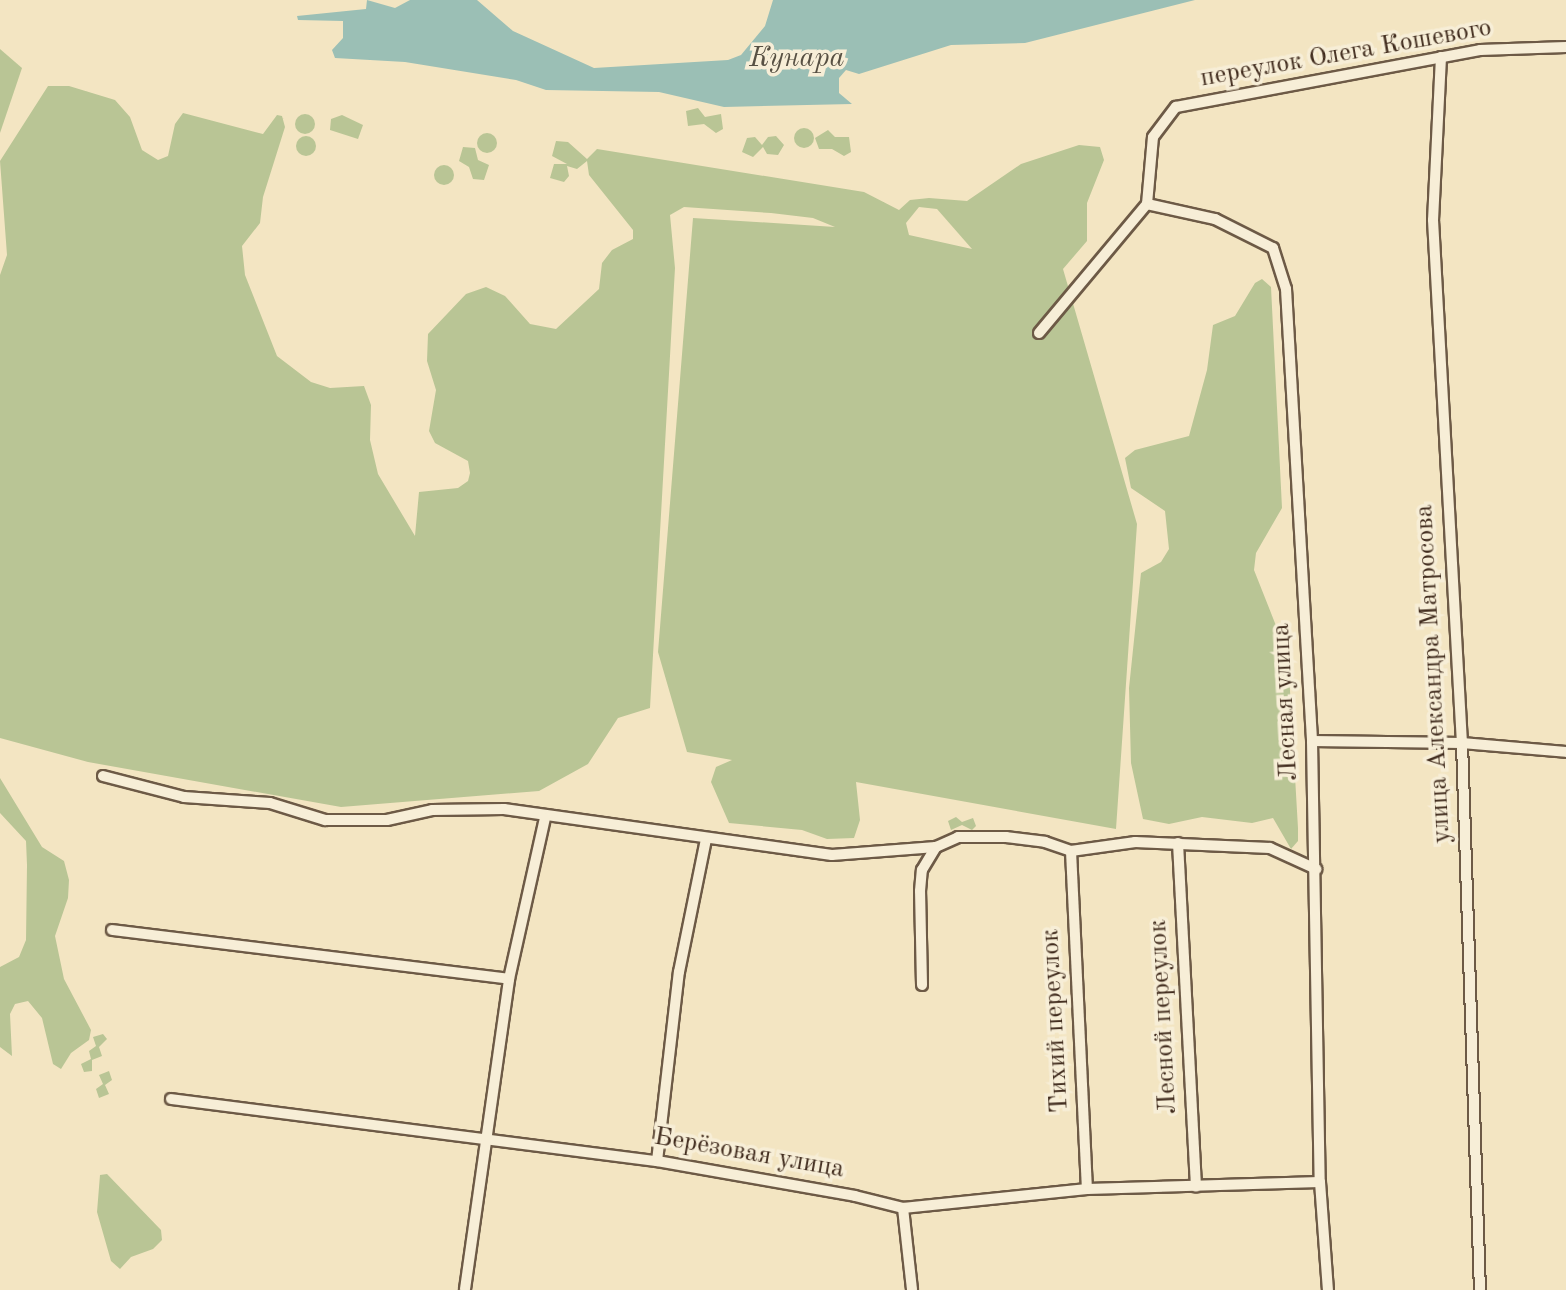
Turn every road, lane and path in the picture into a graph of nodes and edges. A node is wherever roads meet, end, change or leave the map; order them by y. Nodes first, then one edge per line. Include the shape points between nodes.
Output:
1 (1566, 47) edge
2 (1441, 57) junction
3 (1147, 204) junction
4 (1038, 332) dead end
5 (1312, 741) junction
6 (1462, 743) junction
7 (1566, 752) edge
8 (103, 776) dead end
9 (545, 818) junction
10 (706, 839) junction
11 (1178, 843) junction
12 (936, 847) junction
13 (1071, 851) junction
14 (1316, 869) junction
15 (112, 930) dead end
16 (509, 979) junction
17 (922, 985) dead end
18 (171, 1099) dead end
19 (484, 1141) junction
20 (657, 1161) junction
21 (1320, 1182) junction
22 (1196, 1188) junction
23 (1087, 1189) junction
24 (903, 1208) junction
25 (465, 1289) edge
26 (912, 1290) edge
27 (1328, 1290) edge
28 (1480, 1290) edge

1 - 2 street, переулок Олега Кошевого via 1480,50
2 - 3 street, переулок Олега Кошевого via 1177,107 1153,137
2 - 6 street, улица Александра Матросова via 1433,220
3 - 4 street
3 - 5 street, Лесная улица via 1215,219 1273,248 1286,289
5 - 6 street
5 - 14 street, Лесная улица
6 - 7 street
6 - 28 street, улица Александра Матросова
8 - 9 street via 184,797 270,803 324,820 387,820 432,810 504,809
9 - 10 street
9 - 16 street
10 - 12 street via 832,855
10 - 20 street via 679,972
11 - 13 street via 1135,842
11 - 14 street via 1270,848
11 - 22 street, Лесной переулок
12 - 13 street via 957,836 1006,837
12 - 17 street via 922,870
13 - 23 street, Тихий переулок
14 - 21 street, Лесная улица
15 - 16 street
16 - 19 street
18 - 19 street, Берёзовая улица
19 - 20 street, Берёзовая улица
19 - 25 street
20 - 24 street, Берёзовая улица
21 - 22 street, Берёзовая улица
21 - 27 street, Лесная улица
22 - 23 street, Берёзовая улица
23 - 24 street, Берёзовая улица
24 - 26 street

